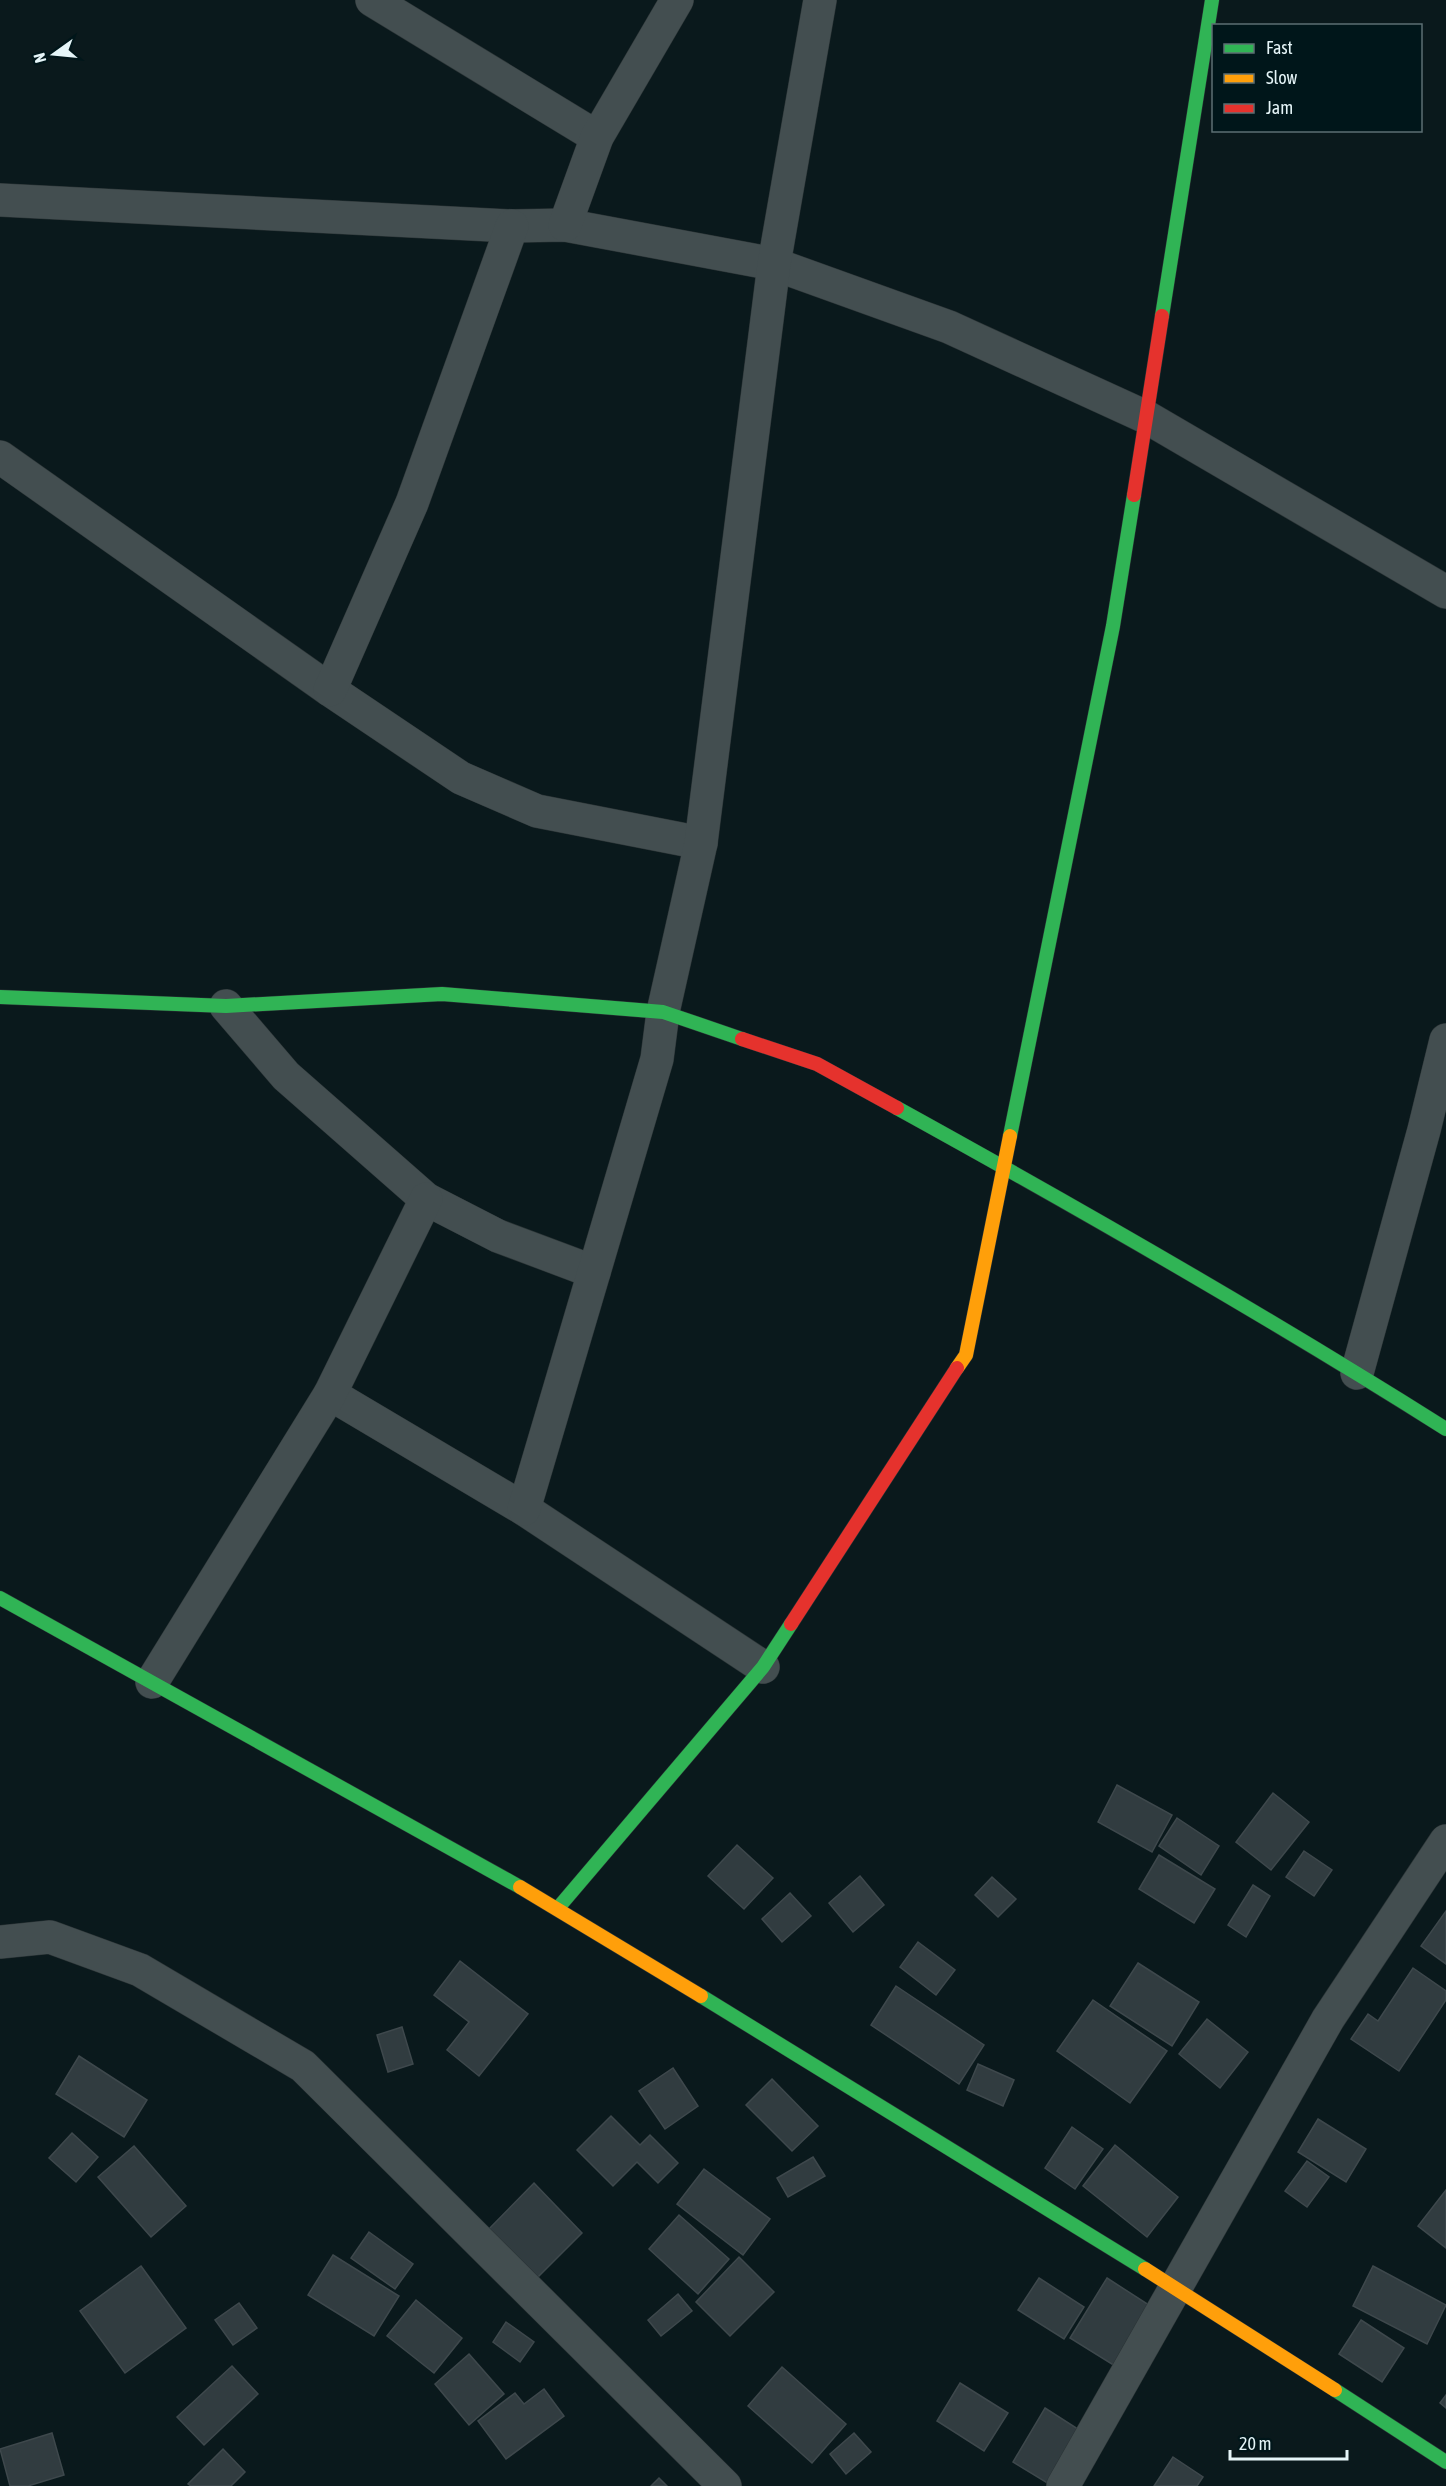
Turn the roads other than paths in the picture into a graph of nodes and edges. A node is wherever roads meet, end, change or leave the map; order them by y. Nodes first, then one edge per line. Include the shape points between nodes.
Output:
1 (372, 0) edge
2 (677, 0) edge
3 (820, 0) edge
4 (1212, 0) edge
5 (597, 137) junction
6 (0, 200) edge
7 (565, 225) junction
8 (512, 226) junction
9 (774, 264) junction
10 (1148, 418) junction
11 (0, 457) edge
12 (1446, 592) edge
13 (330, 690) junction
14 (701, 843) junction
15 (0, 997) edge
16 (226, 1006) junction
17 (663, 1011) junction
18 (1446, 1040) edge
19 (1004, 1167) junction
20 (426, 1199) junction
21 (594, 1272) junction
22 (1357, 1373) junction
23 (330, 1394) junction
24 (1446, 1429) edge
25 (524, 1509) junction
26 (0, 1598) edge
27 (763, 1667) junction
28 (152, 1682) junction
29 (1446, 1841) edge
30 (558, 1908) junction
31 (0, 1942) edge
32 (1175, 2287) junction
33 (1446, 2462) edge
34 (725, 2486) edge
35 (1063, 2486) edge

1 - 5 street
2 - 5 street
3 - 9 street
4 - 10 street
5 - 7 street
6 - 8 street
7 - 8 street
7 - 9 street
8 - 13 street via 412,503
9 - 10 street via 949,327
9 - 14 street
10 - 12 street
10 - 19 street via 1113,626
11 - 13 street
13 - 14 street via 461,778 537,811
14 - 17 street
15 - 16 street
16 - 17 street via 442,994
16 - 20 street via 286,1076
17 - 19 street via 817,1064
17 - 21 street via 657,1059
18 - 22 street
19 - 22 street
19 - 27 street via 966,1355
20 - 21 street via 498,1236
20 - 23 street
21 - 25 street
22 - 24 street
23 - 25 street
23 - 28 street
25 - 27 street
26 - 28 street
27 - 30 street
28 - 30 street
29 - 32 street via 1328,2019
30 - 32 street
31 - 34 street via 50,1937 140,1970 303,2066
32 - 33 street
32 - 35 street

